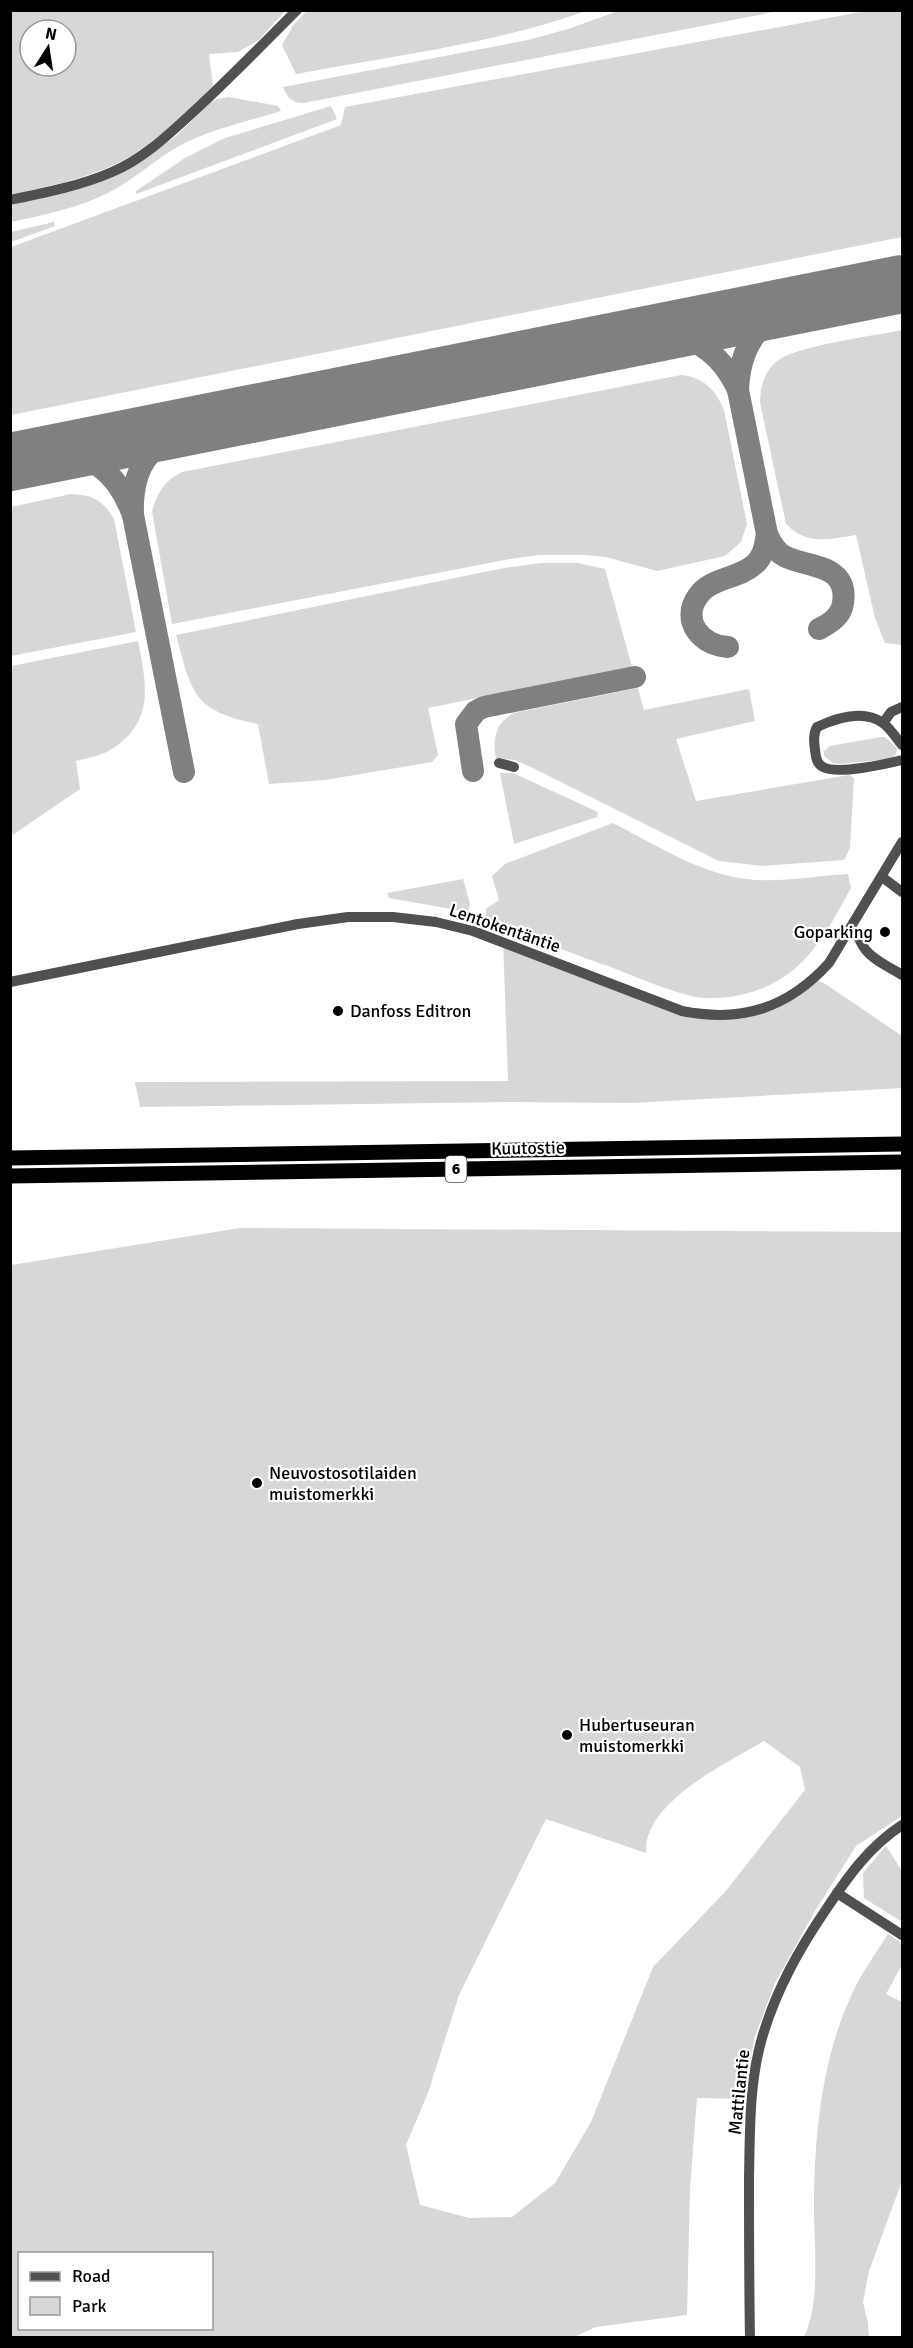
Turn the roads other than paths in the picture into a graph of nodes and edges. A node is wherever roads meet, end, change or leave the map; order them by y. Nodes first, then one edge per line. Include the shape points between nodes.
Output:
1 (297, 10) edge
2 (10, 200) edge
3 (903, 706) edge
4 (883, 723) junction
5 (903, 745) edge
6 (903, 760) edge
7 (499, 763) dead end
8 (514, 767) dead end
9 (903, 842) edge
10 (882, 876) junction
11 (903, 892) edge
12 (851, 928) junction
13 (903, 975) edge
14 (10, 982) edge
15 (903, 1144) edge
16 (10, 1158) edge
17 (903, 1161) edge
18 (10, 1176) edge
19 (903, 1825) edge
20 (837, 1893) junction
21 (903, 1935) edge
22 (750, 2337) edge

1 - 2 street via 166,138 137,159 75,185
3 - 4 street via 891,712
4 - 5 street
4 - 6 street via 857,716 817,727 816,760 830,769 863,768
7 - 8 street
9 - 10 street, Lentokentäntie
10 - 11 street
10 - 12 street, Lentokentäntie
12 - 13 street via 869,953
12 - 14 street, Lentokentäntie via 829,963 791,996 747,1013 724,1015 682,1011 473,931 393,916 298,924
15 - 16 highway, Kuutostie / 6
17 - 18 highway, Kuutostie / 6
19 - 20 street, Mattilantie via 868,1851
20 - 21 street
20 - 22 street, Mattilantie via 784,1978 753,2078 749,2146

